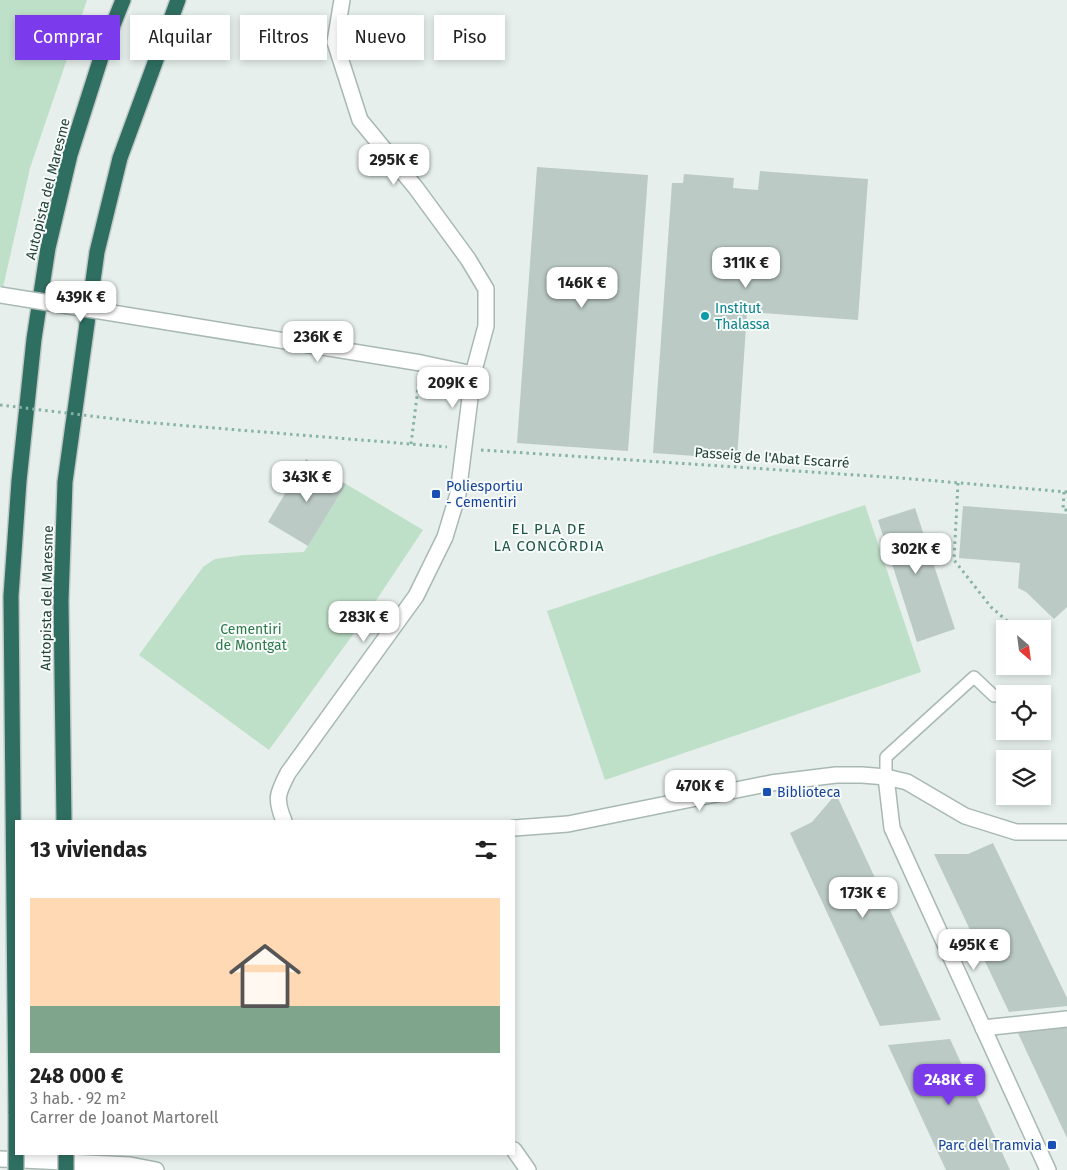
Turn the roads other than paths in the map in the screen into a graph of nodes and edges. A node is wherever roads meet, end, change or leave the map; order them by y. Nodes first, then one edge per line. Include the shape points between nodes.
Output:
1 (123, 0) edge
2 (178, 0) edge
3 (342, 0) edge
4 (0, 294) edge
5 (473, 374) junction
6 (994, 696) dead end
7 (886, 777) junction
8 (64, 820) edge
9 (284, 820) edge
10 (515, 828) edge
11 (1067, 832) edge
12 (15, 1009) edge
13 (1067, 1020) edge
14 (983, 1028) junction
15 (515, 1151) edge
16 (16, 1155) edge
17 (66, 1155) edge
18 (0, 1159) edge
19 (16, 1170) edge
20 (66, 1170) edge
21 (156, 1170) edge
22 (528, 1170) edge
23 (1048, 1170) edge

1 - 12 highway, Autopista del Maresme via 70,155 48,248 34,339 11,596
2 - 8 highway, Autopista del Maresme via 120,158 96,252 65,482 61,601
3 - 5 street via 335,42 360,120 416,188 486,289 486,326
4 - 5 street, bridge
5 - 9 street via 458,494 445,537 416,596 288,773 278,792
6 - 7 lane via 974,677 945,710 886,757
7 - 10 street via 836,775 771,783 568,824
7 - 11 street via 907,782 965,816 1016,832
7 - 14 street via 892,828
13 - 14 street
14 - 23 street
15 - 22 street
16 - 19 highway, Autopista del Maresme, bridge
17 - 20 highway, bridge
18 - 21 street via 130,1165

